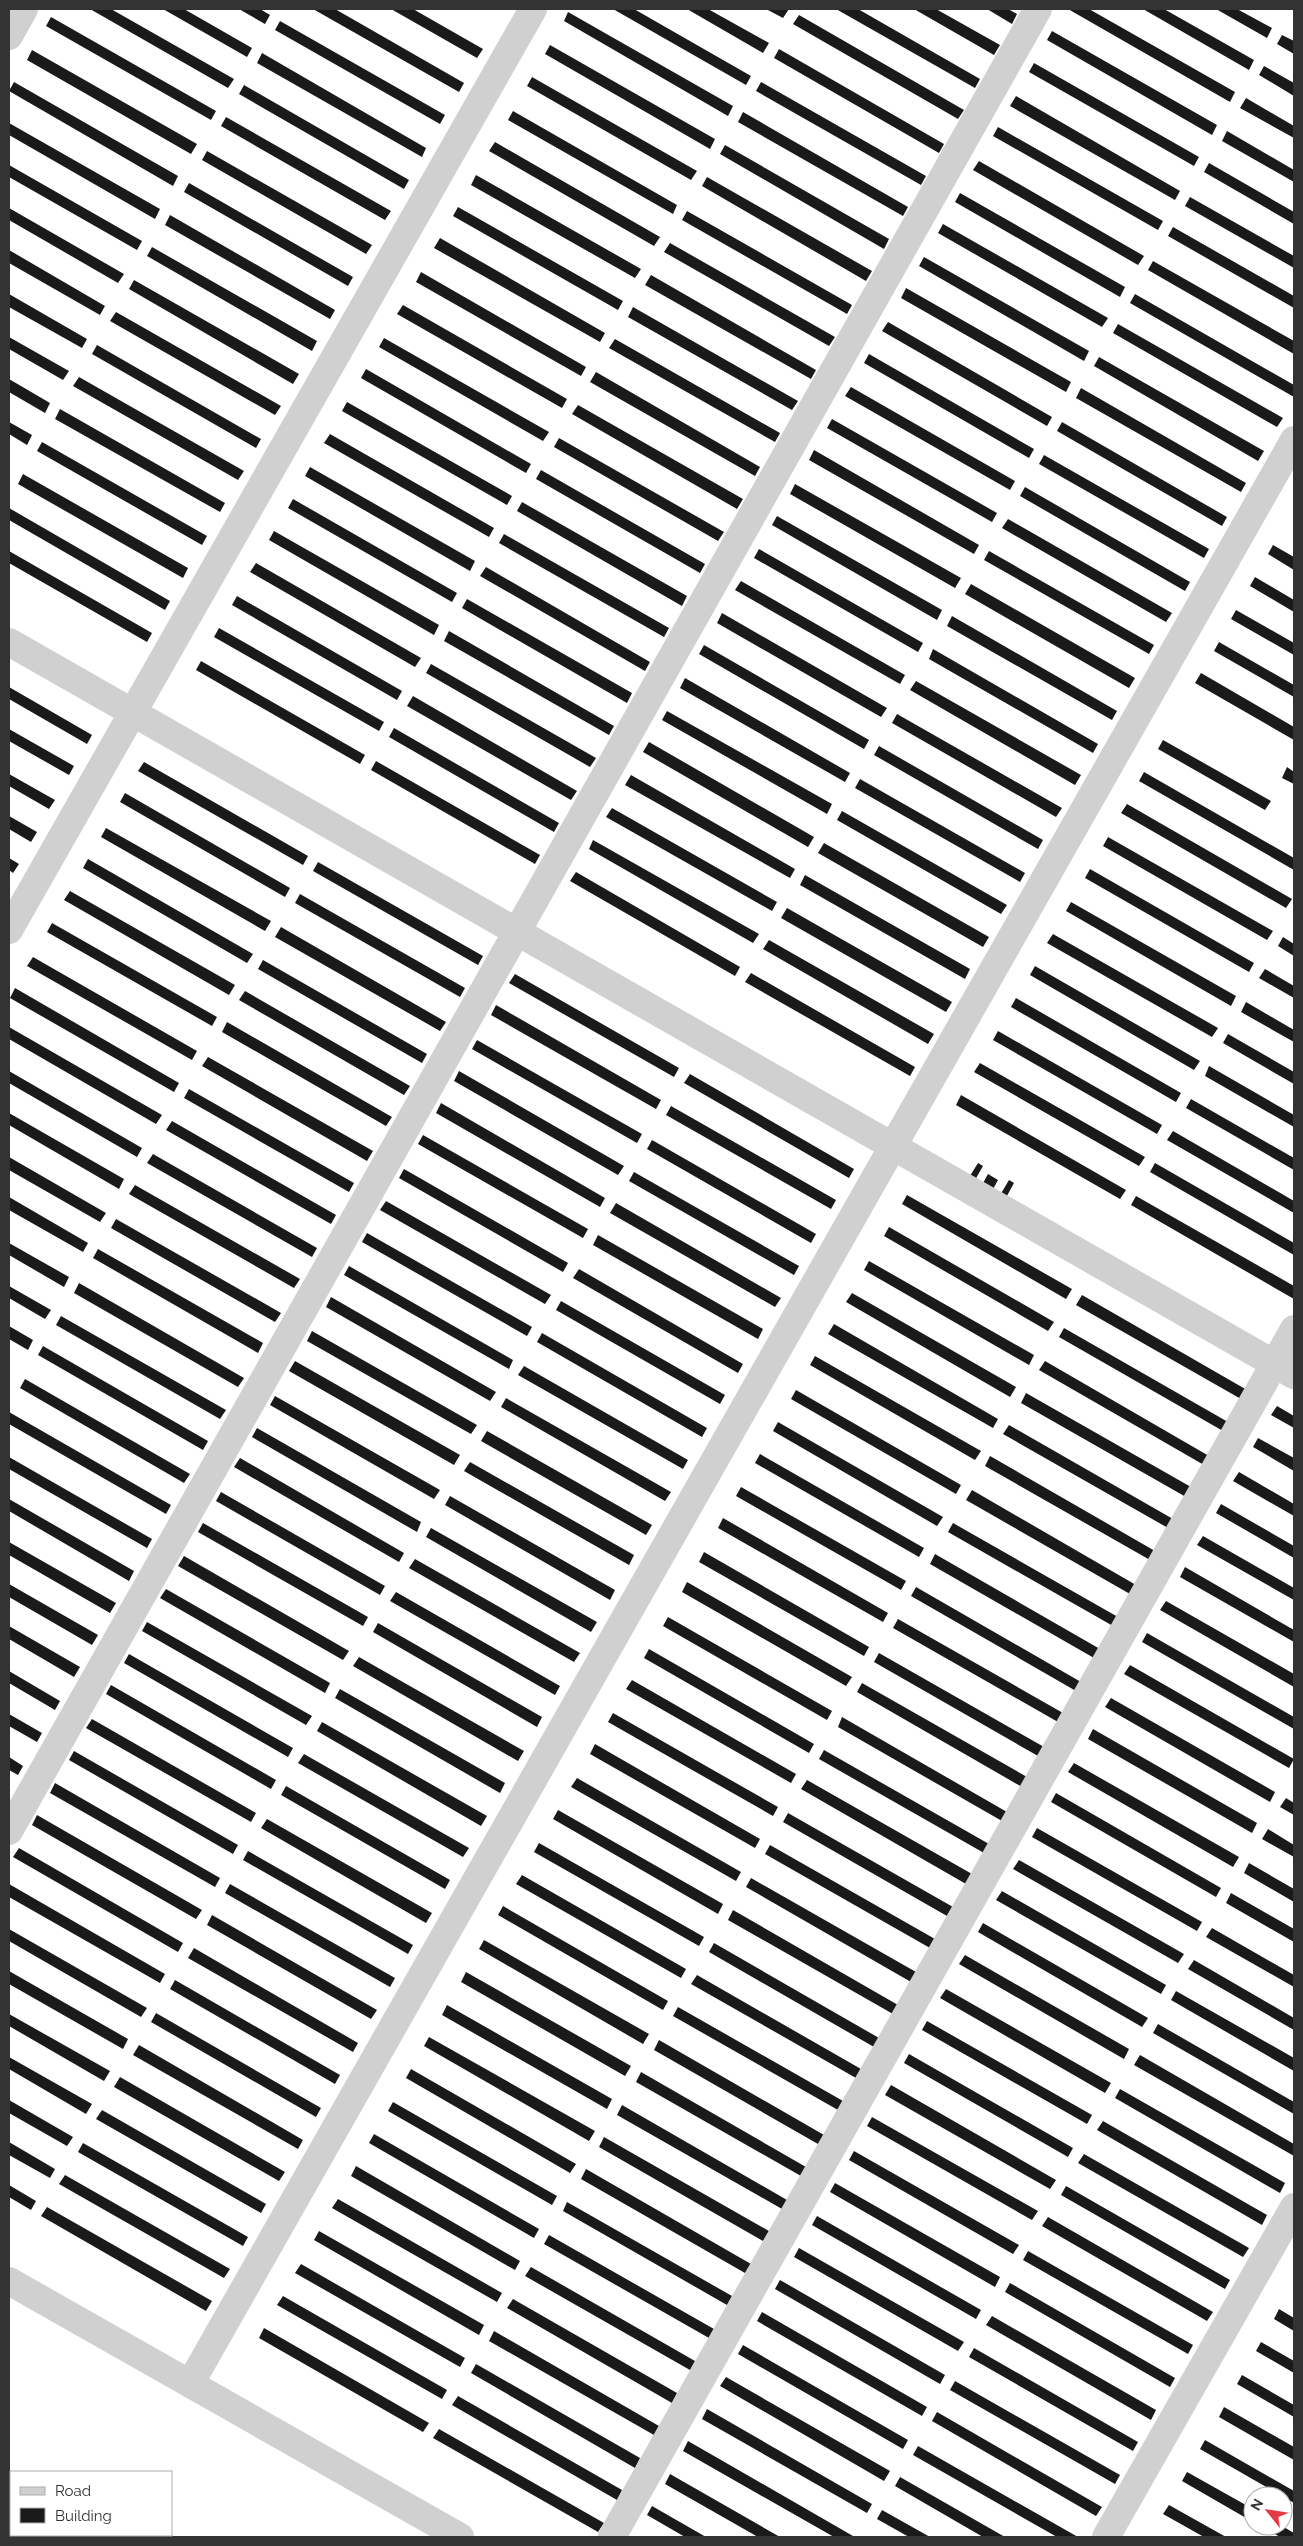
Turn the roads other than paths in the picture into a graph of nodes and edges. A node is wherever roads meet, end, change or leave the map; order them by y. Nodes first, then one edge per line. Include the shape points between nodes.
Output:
1 (24, 9) edge
2 (533, 9) edge
3 (1038, 9) edge
4 (9, 36) edge
5 (1294, 440) edge
6 (9, 642) edge
7 (132, 713) junction
8 (9, 930) edge
9 (517, 932) junction
10 (893, 1146) junction
11 (1294, 1329) edge
12 (1284, 1370) edge
13 (9, 1831) edge
14 (1294, 2207) edge
15 (9, 2281) edge
16 (190, 2384) junction
17 (460, 2537) edge
18 (612, 2537) edge
19 (1106, 2537) edge

1 - 4 lane
2 - 7 lane
3 - 9 lane
5 - 10 lane
6 - 7 lane
7 - 8 lane
7 - 9 lane
9 - 10 lane
9 - 13 lane
10 - 12 lane
10 - 16 lane
11 - 12 lane
12 - 18 lane
14 - 19 lane
15 - 16 lane
16 - 17 lane

